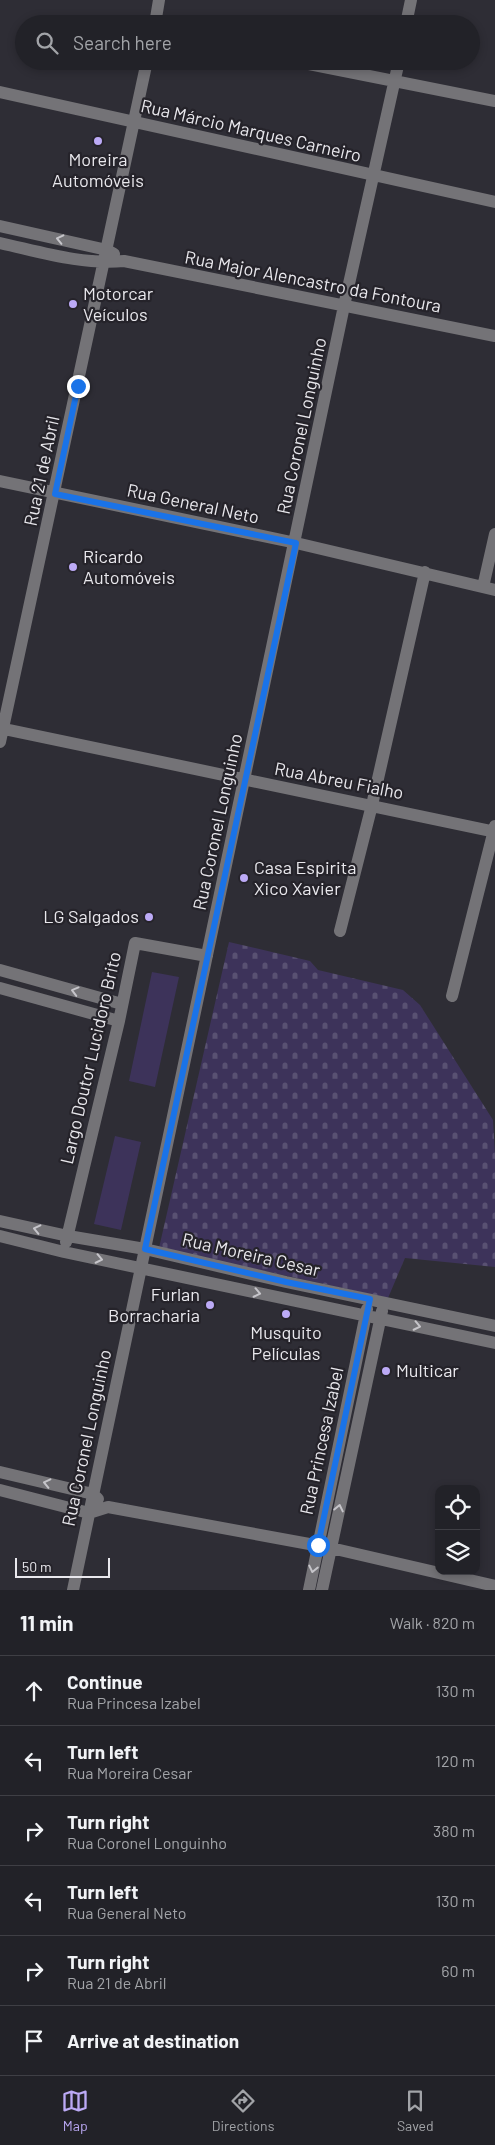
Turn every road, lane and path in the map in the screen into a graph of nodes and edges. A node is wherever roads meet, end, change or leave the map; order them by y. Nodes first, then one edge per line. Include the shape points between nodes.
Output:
1 (160, 0) edge
2 (411, 0) edge
3 (157, 15) edge
4 (408, 15) edge
5 (145, 70) edge
6 (337, 70) edge
7 (396, 70) edge
8 (394, 82) junction
9 (0, 92) edge
10 (495, 101) edge
11 (134, 123) junction
12 (373, 176) junction
13 (495, 202) edge
14 (0, 226) edge
15 (0, 243) edge
16 (106, 257) junction
17 (344, 306) junction
18 (495, 336) edge
19 (0, 481) edge
20 (55, 494) junction
21 (495, 534) edge
22 (296, 543) junction
23 (424, 572) junction
24 (489, 588) edge
25 (1, 729) edge
26 (0, 742) edge
27 (244, 781) junction
28 (372, 805) junction
29 (494, 830) edge
30 (340, 931) dead end
31 (207, 956) junction
32 (0, 970) edge
33 (0, 988) edge
34 (452, 996) dead end
35 (122, 1004) junction
36 (119, 1021) junction
37 (0, 1220) edge
38 (0, 1236) edge
39 (67, 1236) junction
40 (145, 1249) junction
41 (64, 1252) junction
42 (140, 1268) junction
43 (370, 1299) junction
44 (384, 1302) junction
45 (366, 1315) junction
46 (381, 1318) junction
47 (495, 1326) edge
48 (495, 1343) edge
49 (0, 1472) edge
50 (0, 1490) edge
51 (93, 1494) junction
52 (108, 1507) junction
53 (89, 1513) junction
54 (325, 1546) junction
55 (495, 1586) edge
56 (73, 1590) edge
57 (309, 1590) edge
58 (322, 1590) edge

1 - 3 street
2 - 4 street
5 - 11 street, Rua 21 de Abril
6 - 8 street
7 - 8 street, Rua Coronel Longuinho
8 - 10 street
8 - 12 street, Rua Coronel Longuinho
9 - 11 street, Rua Márcio Marques Carneiro
11 - 12 street, Rua Márcio Marques Carneiro
11 - 16 street, Rua 21 de Abril
12 - 13 street, Rua Márcio Marques Carneiro
12 - 17 street, Rua Coronel Longuinho
16 -> 14 street, Rua Major Alencastro da Fontoura
15 - 16 street, Rua Major Alencastro da Fontoura via 74,259
16 - 17 street, Rua Major Alencastro da Fontoura
16 - 20 street, Rua 21 de Abril
17 - 18 street, Rua Major Alencastro da Fontoura
17 - 22 street, Rua Coronel Longuinho
19 - 20 street, Rua General Neto
20 - 22 street, Rua General Neto
20 - 25 street, Rua 21 de Abril
21 - 24 street
22 - 23 street, Rua General Neto
22 - 27 street, Rua Coronel Longuinho
23 - 24 street, Rua General Neto
23 - 28 street
25 - 26 street, Rua 21 de Abril
25 - 27 street, Rua Abreu Fialho
27 - 28 street, Rua Abreu Fialho
27 - 31 street, Rua Coronel Longuinho
28 - 29 street, Rua Abreu Fialho
28 - 30 street
29 - 34 street
31 - 35 street, Largo Doutor Lucidoro Brito via 135,943
31 - 40 street, Rua Coronel Longuinho
35 -> 32 street
33 - 36 street
35 - 36 street, Largo Doutor Lucidoro Brito
36 - 39 street, Largo Doutor Lucidoro Brito
39 -> 37 street, Rua Moreira Cesar
38 - 41 street, Rua Moreira Cesar
39 - 40 street, Rua Moreira Cesar
39 - 41 street, Largo Doutor Lucidoro Brito
40 - 42 street, Rua Coronel Longuinho
40 - 43 street, Rua Moreira Cesar
41 -> 42 street, Rua Moreira Cesar
42 -> 45 street, Rua Moreira Cesar
42 - 51 street, Rua Coronel Longuinho
43 - 44 street, Rua Moreira Cesar
43 - 45 street, Rua Princesa Izabel
44 - 46 street, Rua Princesa Izabel
44 - 47 street, Rua Moreira Cesar
45 - 46 street, Rua Moreira Cesar
45 - 54 street, Rua Princesa Izabel
46 -> 48 street, Rua Moreira Cesar
54 -> 46 street, Rua Princesa Izabel
51 -> 49 street
50 - 53 street
51 - 52 street
51 - 53 street, Rua Coronel Longuinho
52 - 53 street
52 - 54 street
53 - 56 street, Rua Coronel Longuinho
54 - 55 street
54 -> 57 street, Rua Princesa Izabel
54 - 58 street, Rua Princesa Izabel

